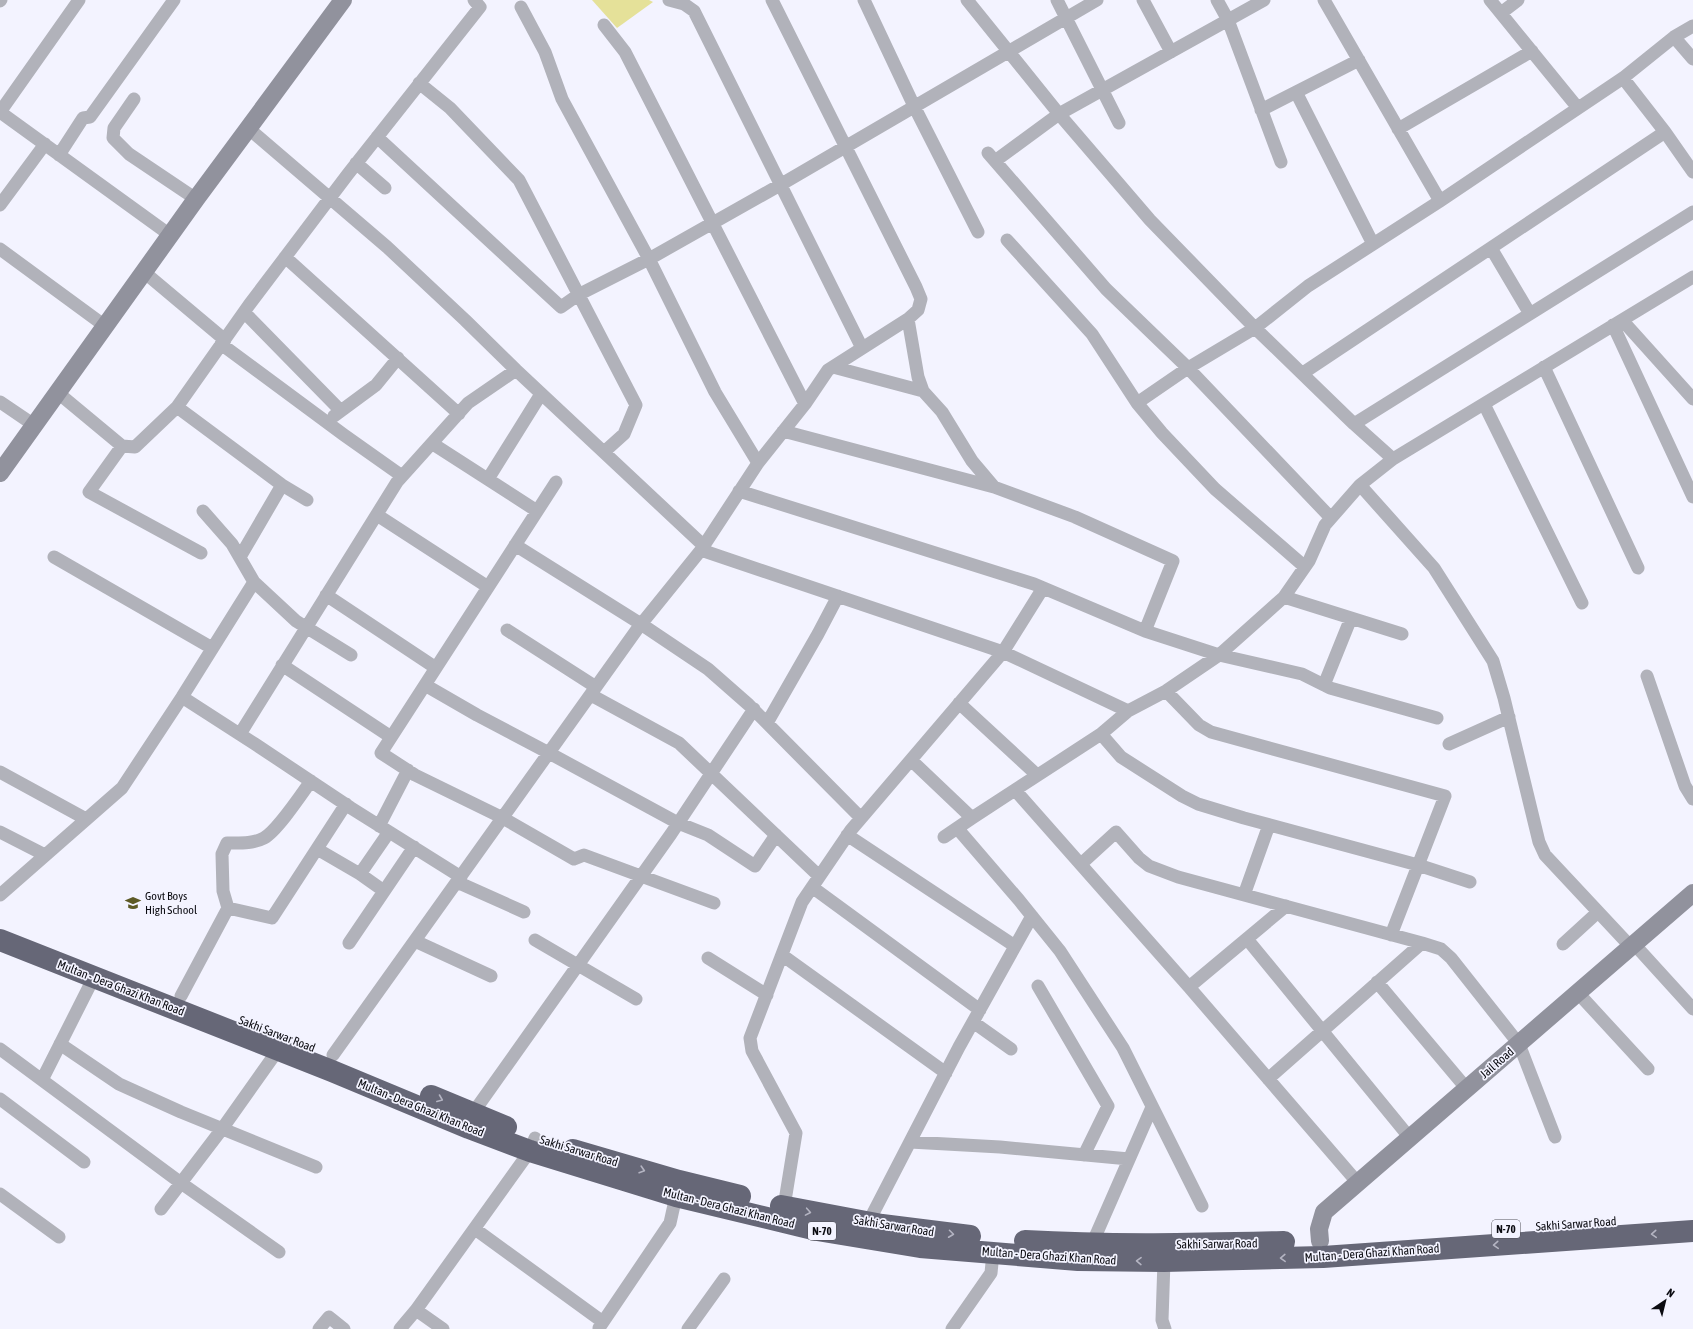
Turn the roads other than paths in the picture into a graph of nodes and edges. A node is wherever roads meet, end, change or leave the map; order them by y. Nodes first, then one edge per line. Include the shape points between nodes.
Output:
1 (79, 0) edge
2 (174, 0) edge
3 (343, 0) edge
4 (474, 0) edge
5 (669, 0) edge
6 (772, 0) edge
7 (864, 0) edge
8 (967, 0) edge
9 (1057, 0) edge
10 (1097, 0) edge
11 (1143, 0) edge
12 (1217, 0) edge
13 (1264, 0) edge
14 (1324, 0) edge
15 (1490, 0) edge
16 (1518, 0) edge
17 (521, 7) dead end
18 (1501, 13) junction
19 (1066, 17) junction
20 (1228, 20) junction
21 (604, 25) dead end
22 (1693, 26) edge
23 (1674, 37) junction
24 (1532, 51) junction
25 (1171, 52) junction
26 (1008, 53) junction
27 (1693, 59) edge
28 (1359, 60) junction
29 (1623, 78) junction
30 (419, 83) junction
31 (1104, 90) junction
32 (1296, 92) junction
33 (134, 99) dead end
34 (914, 106) junction
35 (1578, 108) junction
36 (1261, 110) junction
37 (0, 112) edge
38 (1059, 114) junction
39 (1119, 123) dead end
40 (248, 128) junction
41 (1398, 129) junction
42 (1665, 132) junction
43 (377, 137) junction
44 (45, 144) junction
45 (846, 146) junction
46 (59, 155) junction
47 (1281, 162) dead end
48 (356, 163) junction
49 (1693, 172) edge
50 (780, 185) junction
51 (384, 188) dead end
52 (330, 197) junction
53 (196, 199) junction
54 (1440, 201) junction
55 (0, 206) edge
56 (1693, 212) edge
57 (713, 222) junction
58 (978, 232) dead end
59 (170, 235) junction
60 (1007, 240) dead end
61 (1373, 244) junction
62 (1491, 248) junction
63 (0, 249) edge
64 (285, 257) junction
65 (649, 259) junction
66 (144, 272) junction
67 (1691, 282) edge
68 (578, 295) junction
69 (244, 312) junction
70 (1530, 314) junction
71 (908, 319) junction
72 (1618, 322) junction
73 (105, 326) junction
74 (1255, 328) junction
75 (223, 342) junction
76 (862, 348) junction
77 (398, 358) junction
78 (834, 367) junction
79 (1544, 367) junction
80 (1188, 368) junction
81 (516, 370) junction
82 (1303, 373) junction
83 (923, 391) junction
84 (57, 392) junction
85 (541, 394) junction
86 (1693, 399) edge
87 (0, 402) edge
88 (1137, 403) junction
89 (805, 404) junction
90 (1484, 404) junction
91 (176, 407) junction
92 (340, 410) junction
93 (459, 414) junction
94 (326, 422) junction
95 (1354, 424) junction
96 (34, 425) junction
97 (783, 431) junction
98 (433, 444) junction
99 (122, 446) junction
100 (604, 452) junction
101 (1393, 459) junction
102 (758, 463) junction
103 (0, 473) edge
104 (402, 476) junction
105 (488, 479) junction
106 (556, 482) dead end
107 (282, 485) junction
108 (1360, 485) junction
109 (994, 487) junction
110 (739, 491) junction
111 (1693, 497) edge
112 (307, 500) dead end
113 (203, 511) dead end
114 (537, 511) junction
115 (377, 515) junction
116 (1330, 518) junction
117 (515, 545) junction
118 (703, 548) junction
119 (201, 553) dead end
120 (240, 557) junction
121 (54, 558) dead end
122 (1305, 567) junction
123 (1638, 568) dead end
124 (254, 582) junction
125 (488, 587) junction
126 (1043, 588) junction
127 (326, 595) junction
128 (838, 596) junction
129 (1284, 597) junction
130 (1582, 603) dead end
131 (1351, 618) junction
132 (641, 624) junction
133 (306, 627) junction
134 (507, 630) dead end
135 (1145, 631) junction
136 (1402, 634) dead end
137 (212, 648) junction
138 (1002, 652) junction
139 (351, 655) dead end
140 (1219, 655) junction
141 (282, 665) junction
142 (436, 668) junction
143 (1647, 676) dead end
144 (425, 685) junction
145 (1324, 685) junction
146 (593, 691) junction
147 (1166, 691) junction
148 (182, 697) junction
149 (959, 703) junction
150 (754, 709) junction
151 (1128, 711) junction
152 (1509, 717) junction
153 (1437, 718) dead end
154 (767, 723) junction
155 (240, 734) junction
156 (1101, 734) junction
157 (391, 737) junction
158 (1450, 744) dead end
159 (549, 753) junction
160 (911, 760) junction
161 (408, 770) junction
162 (0, 772) edge
163 (711, 773) junction
164 (1037, 776) junction
165 (311, 781) junction
166 (1015, 790) junction
167 (1693, 799) edge
168 (346, 804) junction
169 (502, 818) junction
170 (861, 818) junction
171 (972, 818) junction
172 (86, 819) junction
173 (678, 823) junction
174 (1269, 825) junction
175 (957, 828) junction
176 (384, 829) junction
177 (0, 832) edge
178 (776, 835) junction
179 (847, 835) junction
180 (944, 837) dead end
181 (414, 847) junction
182 (317, 849) junction
183 (45, 855) junction
184 (1081, 864) junction
185 (1418, 865) junction
186 (360, 874) junction
187 (641, 876) junction
188 (459, 879) junction
189 (816, 882) junction
190 (1470, 882) dead end
191 (384, 891) junction
192 (1692, 894) edge
193 (0, 895) edge
194 (1244, 895) junction
195 (714, 903) dead end
196 (1286, 906) junction
197 (228, 908) junction
198 (524, 912) dead end
199 (1598, 912) junction
200 (1032, 916) junction
201 (0, 926) edge
202 (1391, 934) junction
203 (1247, 939) junction
204 (0, 940) edge
205 (535, 940) dead end
206 (415, 941) junction
207 (349, 943) dead end
208 (1422, 943) junction
209 (1563, 944) dead end
210 (1633, 945) junction
211 (1015, 946) junction
212 (782, 955) junction
213 (708, 958) dead end
214 (579, 965) junction
215 (491, 976) dead end
216 (94, 977) junction
217 (1377, 982) junction
218 (1038, 986) dead end
219 (1189, 987) junction
220 (1578, 993) junction
221 (766, 995) junction
222 (181, 996) junction
223 (636, 999) dead end
224 (1693, 1009) edge
225 (980, 1010) junction
226 (973, 1022) junction
227 (1322, 1031) junction
228 (60, 1044) junction
229 (1519, 1044) junction
230 (0, 1049) edge
231 (1012, 1049) dead end
232 (278, 1050) junction
233 (333, 1055) junction
234 (1648, 1069) dead end
235 (946, 1072) junction
236 (1268, 1079) junction
237 (42, 1080) junction
238 (1467, 1089) junction
239 (0, 1099) edge
240 (1152, 1107) junction
241 (473, 1113) junction
242 (222, 1129) junction
243 (1555, 1137) dead end
244 (1410, 1138) junction
245 (910, 1142) junction
246 (533, 1145) junction
247 (1084, 1155) junction
248 (1129, 1159) junction
249 (84, 1162) dead end
250 (316, 1167) dead end
251 (181, 1182) junction
252 (1358, 1183) junction
253 (0, 1194) edge
254 (676, 1196) junction
255 (784, 1206) junction
256 (1202, 1206) dead end
257 (161, 1209) dead end
258 (1693, 1217) edge
259 (868, 1222) junction
260 (475, 1229) junction
261 (1693, 1231) edge
262 (1562, 1233) junction
263 (59, 1237) dead end
264 (921, 1239) junction
265 (1320, 1241) junction
266 (1092, 1244) junction
267 (279, 1252) dead end
268 (993, 1253) junction
269 (1164, 1261) junction
270 (724, 1279) dead end
271 (416, 1310) junction
272 (601, 1325) edge
273 (1161, 1326) edge
274 (319, 1329) edge
275 (344, 1329) edge
276 (400, 1329) edge
277 (443, 1329) edge
278 (688, 1329) edge
279 (952, 1329) edge

1 - 37 street
2 - 46 street via 90,117 83,118
3 - 40 street
4 - 30 street via 480,7
5 - 50 street via 684,4 694,11
6 - 45 street
7 - 34 street
8 - 26 street
9 - 19 street
10 - 19 street
11 - 25 street
12 - 20 street
13 - 20 street
14 - 28 street
15 - 18 street
16 - 18 street
17 - 65 street via 545,52 562,99
18 - 24 street
19 - 26 street
19 - 31 street
20 - 25 street
20 - 36 street
21 - 57 street via 625,52
22 - 23 street
23 - 27 street
23 - 29 street
24 - 35 street
24 - 41 street
25 - 31 street
26 - 34 street
26 - 38 street
28 - 32 street
28 - 41 street
29 - 35 street
29 - 42 street
30 - 43 street
30 - 68 street via 450,108 519,180
31 - 38 street
31 - 39 street
32 - 36 street
32 - 61 street
33 - 53 street via 114,128 113,138 129,154
34 - 45 street
34 - 58 street
35 - 54 street
36 - 47 street
37 - 44 street
38 - 74 street via 1150,220
38 - 80 street via 991,157 1106,289
40 - 52 street
40 - 53 street
41 - 54 street
42 - 49 street
42 - 62 street
43 - 48 street
43 - 68 street via 561,307
44 - 46 street
44 - 55 street
45 - 50 street
45 - 71 street via 921,299 918,310
46 - 59 street
48 - 51 street
48 - 52 street
50 - 57 street
50 - 76 street
52 - 64 street
52 - 81 street via 466,320
53 - 59 street
54 - 61 street
56 - 70 street
57 - 65 street
57 - 89 street
59 - 66 street
60 - 88 street via 1092,334
61 - 74 street via 1308,286
62 - 70 street
62 - 82 street
63 - 73 street
64 - 69 street
64 - 77 street
65 - 68 street
65 - 102 street via 714,392
66 - 73 street
66 - 75 street
67 - 72 street
68 - 100 street via 636,405 624,434
69 - 75 street
69 - 92 street
70 - 95 street
71 - 76 street
71 - 83 street via 918,377
72 - 79 street
72 - 86 street
72 - 111 street
73 - 84 street
74 - 80 street
74 - 82 street
75 - 91 street
75 - 94 street
76 - 78 street
77 - 92 street via 376,385
77 - 93 street
78 - 83 street
78 - 89 street via 828,370
79 - 90 street
79 - 123 street
80 - 88 street
80 - 116 street
81 - 85 street
81 - 93 street via 468,403
82 - 95 street
83 - 109 street via 942,412 972,461
84 - 96 street
84 - 99 street
85 - 100 street
85 - 105 street
87 - 96 street
88 - 122 street via 1215,489
89 - 97 street
90 - 101 street
90 - 130 street
91 - 99 street via 135,447
91 - 107 street
92 - 94 street
93 - 98 street
94 - 104 street
95 - 101 street
96 - 103 street
97 - 102 street
97 - 109 street
98 - 104 street
98 - 105 street
99 - 119 street via 89,492
100 - 118 street
101 - 108 street
102 - 110 street
104 - 115 street
105 - 114 street
106 - 114 street
107 - 112 street
107 - 120 street
108 - 116 street
108 - 152 street via 1439,575 1493,661
109 - 135 street via 1075,517 1173,561
110 - 118 street
110 - 126 street
113 - 120 street
114 - 117 street
115 - 125 street
115 - 127 street
116 - 122 street via 1324,525
117 - 125 street
117 - 132 street
118 - 128 street
118 - 132 street
120 - 124 street
121 - 137 street
122 - 129 street
124 - 133 street via 296,621
124 - 137 street
125 - 142 street
126 - 135 street
126 - 138 street
127 - 133 street
127 - 142 street
128 - 138 street
128 - 154 street
129 - 131 street
129 - 140 street
131 - 136 street
131 - 145 street
132 - 146 street
132 - 150 street via 708,669
133 - 139 street
133 - 141 street
134 - 146 street
135 - 140 street
137 - 148 street
138 - 149 street
138 - 151 street
140 - 145 street via 1302,674
140 - 147 street
141 - 155 street
141 - 157 street
142 - 144 street
143 - 167 street via 1685,786
144 - 157 street
144 - 159 street
145 - 153 street
146 - 159 street
146 - 163 street via 679,743
147 - 151 street
147 - 185 street via 1198,724 1211,732 1445,796
148 - 155 street
148 - 172 street via 122,788
149 - 160 street
149 - 164 street
150 - 154 street
150 - 163 street
151 - 156 street
152 - 158 street
152 - 199 street via 1539,842 1545,855
154 - 170 street
155 - 165 street
156 - 164 street
156 - 174 street via 1121,757 1182,796 1198,804
157 - 161 street via 381,752
159 - 169 street
159 - 173 street
160 - 170 street
160 - 171 street
161 - 169 street
161 - 176 street
162 - 172 street
163 - 173 street
163 - 178 street
164 - 166 street
165 - 168 street
165 - 197 street via 275,828 264,838 227,843 222,854 223,891
166 - 171 street
166 - 184 street
168 - 176 street
168 - 182 street
169 - 187 street via 574,859 584,855
169 - 188 street
170 - 179 street
171 - 175 street
172 - 183 street
173 - 178 street via 708,835 755,866
173 - 187 street
174 - 185 street
174 - 194 street
175 - 180 street
175 - 200 street
176 - 181 street
176 - 186 street
177 - 183 street
178 - 189 street
179 - 189 street
179 - 211 street
181 - 188 street
181 - 191 street
182 - 186 street
182 - 197 street via 272,918
183 - 193 street
184 - 194 street via 1116,832 1149,866 1178,877
184 - 219 street
185 - 190 street
185 - 202 street
186 - 191 street
187 - 195 street
187 - 214 street
188 - 198 street
188 - 206 street
189 - 212 street via 802,902
189 - 225 street
191 - 207 street
192 - 210 street, Jail Road
194 - 196 street
196 - 202 street
196 - 203 street
197 - 222 street
199 - 209 street
199 - 210 street
200 - 211 street
200 - 240 street via 1060,951 1123,1048
201 - 222 highway, Sakhi Sarwar Road / N-70
202 - 208 street
203 - 219 street
203 - 227 street
204 - 216 highway, Multan - Dera Ghazi Khan Road / N-70
205 - 214 street
206 - 215 street
206 - 233 street
208 - 217 street
208 - 229 street via 1441,949 1451,958
210 - 220 street, Jail Road
210 - 224 street
211 - 225 street
212 - 221 street
212 - 235 street
213 - 221 street
214 - 223 street
214 - 241 street
216 - 228 street
216 - 232 highway, Multan - Dera Ghazi Khan Road / N-70
217 - 227 street
217 - 238 street
218 - 247 street via 1108,1106
219 - 236 street
220 - 229 street, Jail Road
220 - 234 street
221 - 255 street via 750,1038 752,1051 796,1133
222 - 233 highway, Sakhi Sarwar Road / N-70
225 - 226 street
226 - 231 street
226 - 235 street
227 - 236 street
227 - 244 street
228 - 237 street
228 - 242 street via 119,1084
229 - 238 street, Jail Road
229 - 243 street
230 - 237 street
232 - 242 street
232 - 246 highway, Multan - Dera Ghazi Khan Road / N-70 via 469,1128
233 -> 241 highway, Sakhi Sarwar Road / N-70
235 - 245 street
236 - 252 street
237 - 251 street
238 - 244 street, Jail Road
239 - 249 street
240 - 248 street
240 - 256 street
241 - 246 highway, Sakhi Sarwar Road / N-70
242 - 250 street
242 - 251 street
244 - 252 street, Jail Road
245 - 247 street
245 - 259 street
246 - 254 highway, Multan - Dera Ghazi Khan Road / N-70
246 -> 255 highway, Sakhi Sarwar Road / N-70
246 - 260 street
247 - 248 street
248 - 266 street
251 - 257 street
251 - 267 street
252 - 265 street, Jail Road via 1324,1212 1319,1229
253 - 263 street
254 - 264 highway, Multan - Dera Ghazi Khan Road / N-70 via 817,1230
254 - 272 street via 670,1223
255 -> 259 highway, Sakhi Sarwar Road / N-70
258 - 262 highway, Sakhi Sarwar Road / N-70
259 - 264 highway, Sakhi Sarwar Road / N-70
260 - 271 street
260 - 272 street
261 -> 262 highway, Multan - Dera Ghazi Khan Road / N-70
262 - 265 highway, Sakhi Sarwar Road / N-70
262 -> 269 highway, Multan - Dera Ghazi Khan Road / N-70 via 1322,1256
264 -> 266 highway, Sakhi Sarwar Road / N-70 via 985,1238
264 - 268 highway, Multan - Dera Ghazi Khan Road / N-70
265 - 266 highway, Sakhi Sarwar Road / N-70
269 -> 268 highway, Multan - Dera Ghazi Khan Road / N-70 via 1078,1260
268 - 279 street via 991,1273
269 - 273 street
270 - 278 street
271 - 276 street
271 - 277 street
274 - 275 street via 329,1317

